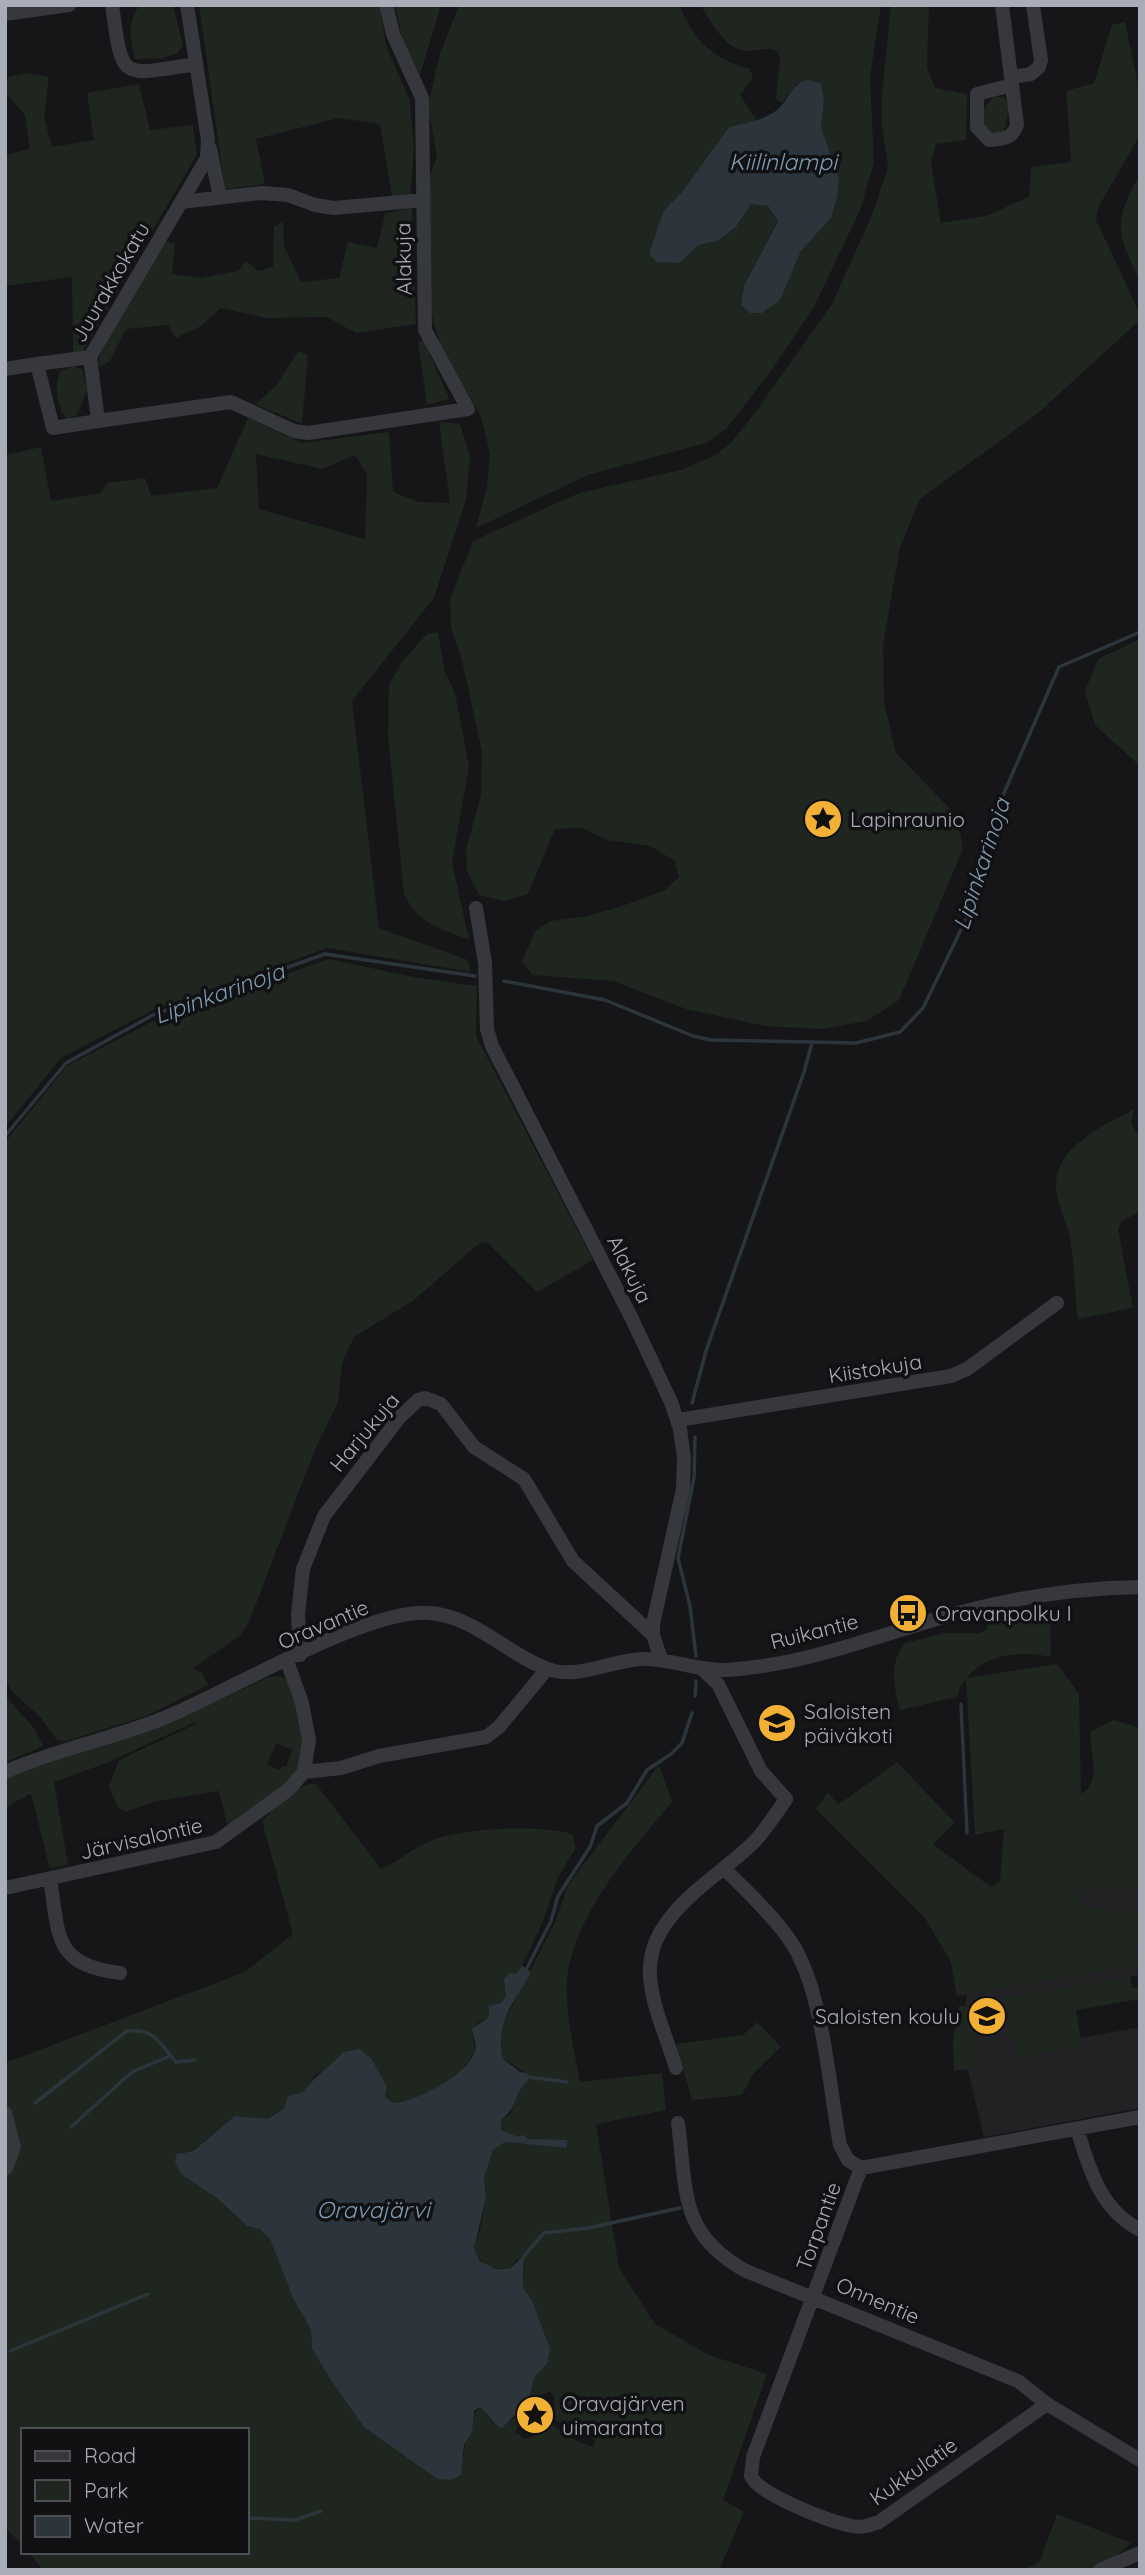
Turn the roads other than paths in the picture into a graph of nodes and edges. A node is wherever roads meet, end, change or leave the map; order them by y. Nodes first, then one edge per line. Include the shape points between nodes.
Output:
1 (69, 5) edge
2 (112, 5) edge
3 (187, 5) edge
4 (386, 5) edge
5 (1002, 5) edge
6 (1033, 5) edge
7 (5, 15) edge
8 (196, 64) junction
9 (208, 140) junction
10 (220, 198) junction
11 (424, 200) junction
12 (181, 202) junction
13 (90, 357) junction
14 (37, 364) junction
15 (5, 369) edge
16 (98, 421) junction
17 (476, 908) dead end
18 (1057, 1303) dead end
19 (678, 1420) junction
20 (1140, 1587) edge
21 (653, 1635) junction
22 (294, 1658) junction
23 (661, 1659) junction
24 (547, 1669) junction
25 (702, 1669) junction
26 (5, 1772) edge
27 (304, 1772) junction
28 (724, 1868) junction
29 (50, 1879) junction
30 (5, 1888) edge
31 (120, 1973) dead end
32 (676, 2068) dead end
33 (5, 2113) edge
34 (1140, 2117) edge
35 (678, 2123) dead end
36 (1077, 2129) junction
37 (6, 2168) edge
38 (861, 2168) junction
39 (1140, 2230) edge
40 (815, 2297) junction
41 (1046, 2404) junction
42 (1140, 2460) edge
43 (754, 2484) joint
44 (1140, 2553) edge
45 (1100, 2570) edge

1 - 7 street
2 - 8 street via 124,66 140,72
3 - 8 street, Juurakkokatu
4 - 11 street, Alakuja via 393,34 422,98
5 - 6 street via 1011,81 1040,67
8 - 9 street, Juurakkokatu
9 - 10 street
9 - 12 street, Juurakkokatu via 207,158
10 - 11 street via 261,192 334,208
10 - 12 street
11 - 16 street, Alakuja via 425,330 468,409 308,433 231,402
12 - 13 street, Juurakkokatu
13 - 14 street
13 - 16 street, Juurakkokatu
14 - 15 street
14 - 16 street via 53,428
17 - 19 street, Alakuja via 492,1046 632,1319
18 - 19 street, Kiistokuja via 951,1377
19 - 21 street, Alakuja via 683,1489
20 - 25 street, Ruikantie via 1043,1595 937,1619 802,1660
21 - 22 street, Harjukuja via 573,1561 524,1479 474,1447 441,1404 425,1398 399,1418 324,1516 299,1590
21 - 23 street
22 - 24 street, Oravantie via 384,1620 430,1613 474,1626
22 - 26 street, Oravantie via 166,1718
22 - 27 street via 309,1729
23 - 24 street, Oravantie via 628,1660 569,1672
23 - 25 street, Ruikantie
24 - 27 street via 486,1737
25 - 28 street via 718,1684 761,1771 786,1799 753,1843
27 - 29 street, Järvisalontie via 288,1790 216,1842
28 - 32 street via 672,1915 653,1950 652,1988
28 - 38 street via 782,1930 802,1963 814,1999 840,2145 848,2160
29 - 30 street, Järvisalontie
29 - 31 street via 65,1950 85,1965
33 - 37 street via 14,2147
34 - 36 street, Torpantie
35 - 40 street, Onnentie via 688,2203 703,2238 746,2271
36 - 38 street, Torpantie
36 - 39 street via 1103,2198 1117,2216
38 - 40 street, Torpantie
40 - 41 street, Onnentie via 1018,2381
40 - 43 street, Torpantie via 753,2457
41 - 42 street, Onnentie
41 - 43 street, Kukkulatie via 867,2526 831,2520
44 - 45 street

